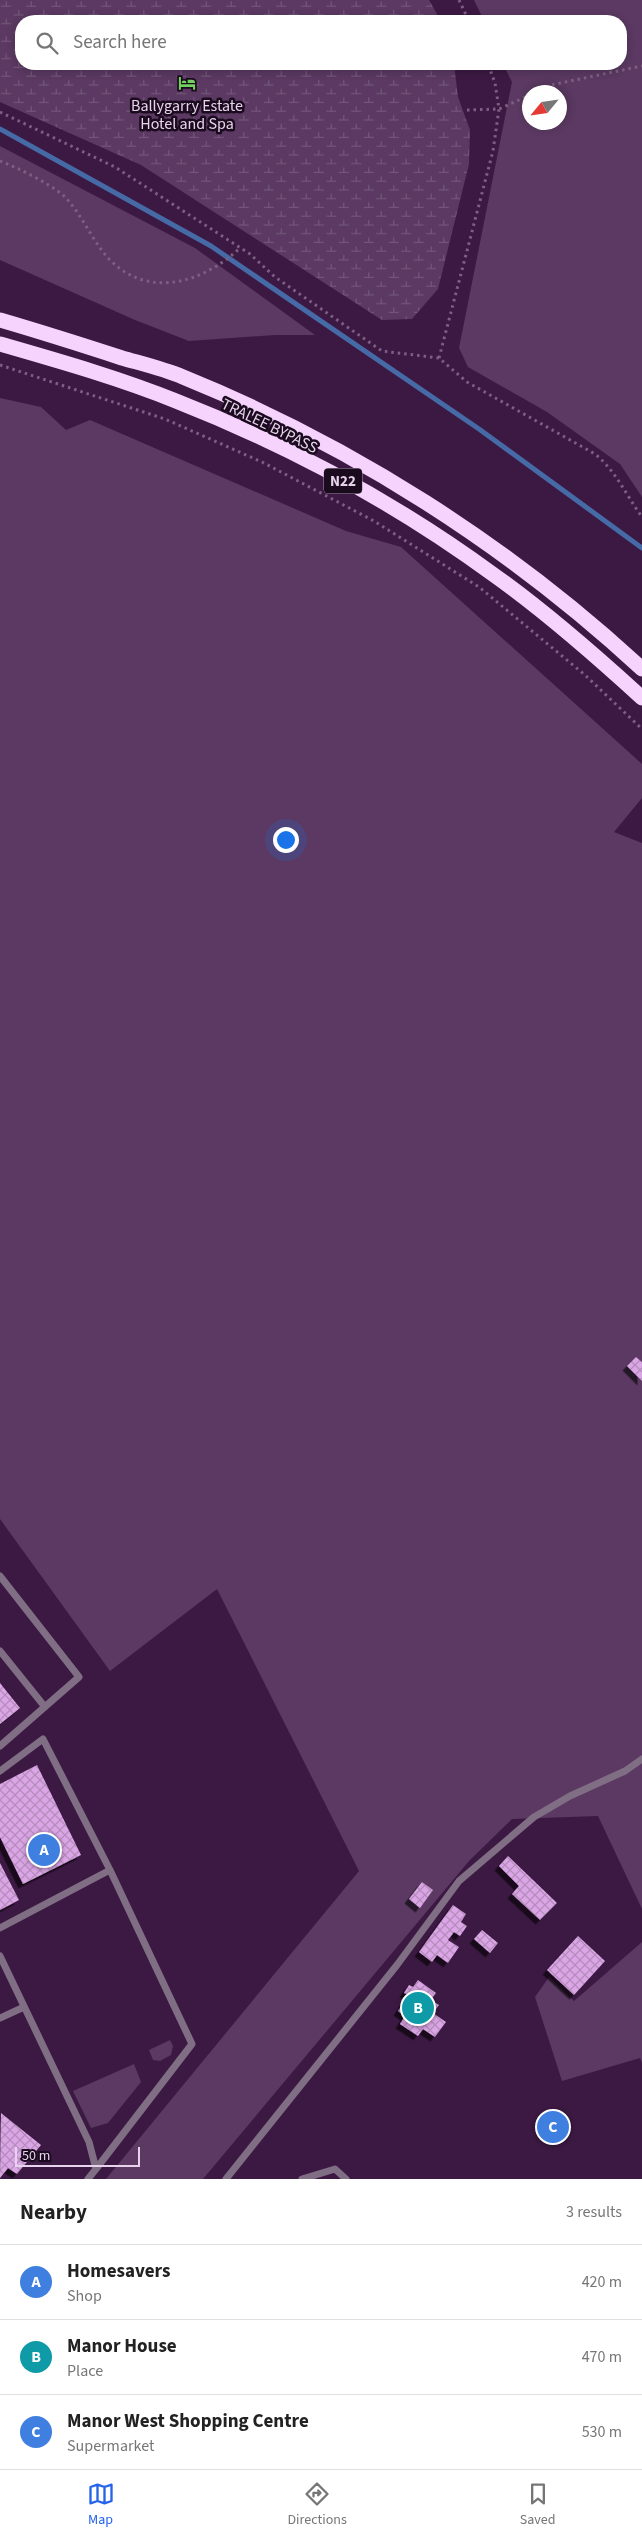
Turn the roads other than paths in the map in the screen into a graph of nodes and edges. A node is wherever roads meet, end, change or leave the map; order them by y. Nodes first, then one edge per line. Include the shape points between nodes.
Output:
1 (0, 320) edge
2 (0, 344) edge
3 (642, 669) edge
4 (642, 698) edge
5 (0, 1576) edge
6 (0, 1650) edge
7 (45, 1707) junction
8 (0, 1746) edge
9 (642, 1759) edge
10 (0, 1771) edge
11 (110, 1870) junction
12 (0, 1928) edge
13 (0, 1956) edge
14 (24, 2007) junction
15 (0, 2018) edge
16 (96, 2169) junction
17 (88, 2179) edge
18 (226, 2179) edge
19 (302, 2179) edge
20 (346, 2179) edge

1 - 3 highway, TRALEE BYPASS / N22 via 182,377 285,424 379,474 504,554 602,632
2 - 4 highway, TRALEE BYPASS / N22 via 176,400 275,444 385,503 494,574 588,649
5 - 7 lane via 80,1677
6 - 7 lane
7 - 8 lane
9 - 18 lane via 625,1771 570,1796 534,1817 459,1881 397,1965
10 - 11 lane via 44,1739
11 - 12 lane
11 - 16 lane via 192,2044
13 - 14 lane
14 - 15 lane
14 - 16 lane via 89,2142
16 - 17 lane
19 - 20 lane via 335,2169

